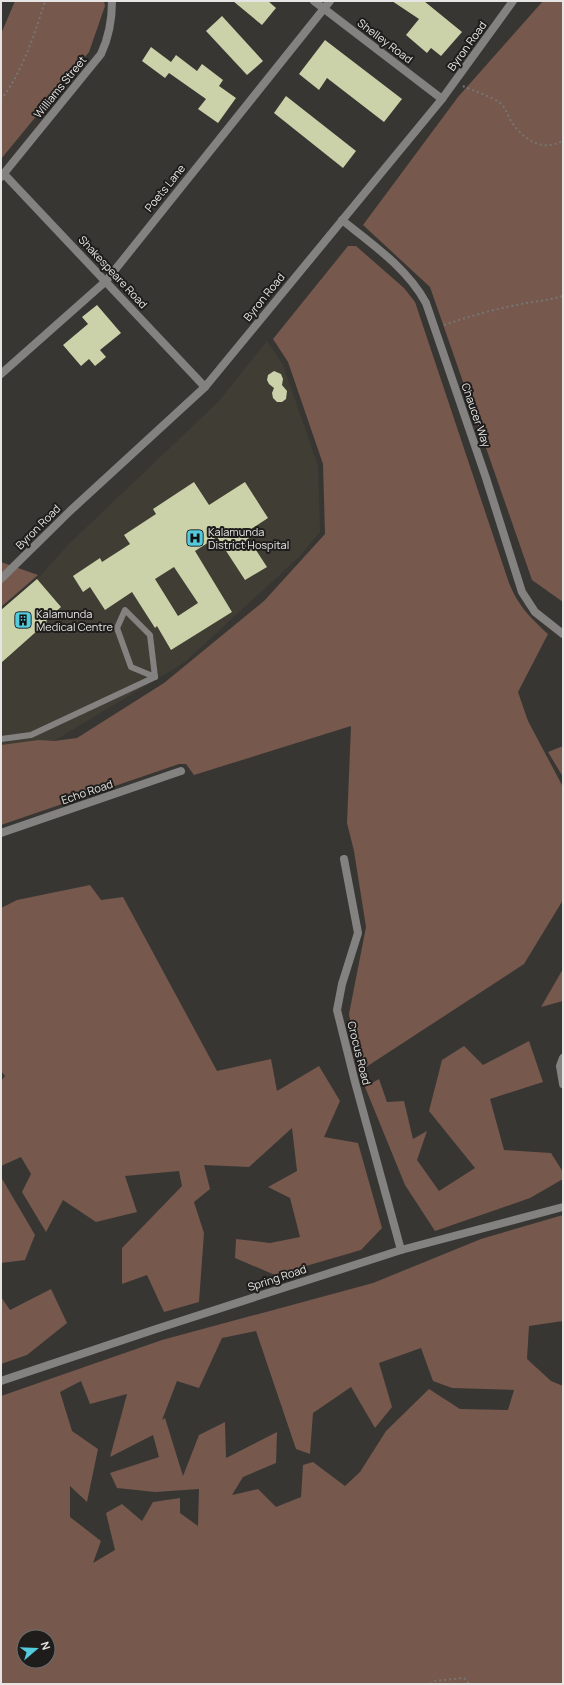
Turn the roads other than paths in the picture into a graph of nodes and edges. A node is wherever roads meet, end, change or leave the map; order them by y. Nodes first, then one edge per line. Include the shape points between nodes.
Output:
1 (112, 1) edge
2 (314, 1) edge
3 (330, 1) edge
4 (513, 1) edge
5 (324, 9) junction
6 (442, 99) junction
7 (2, 175) edge
8 (342, 220) junction
9 (106, 281) junction
10 (1, 374) edge
11 (205, 387) junction
12 (1, 579) edge
13 (563, 634) edge
14 (154, 677) junction
15 (1, 739) edge
16 (181, 771) dead end
17 (1, 833) edge
18 (344, 859) dead end
19 (563, 1058) edge
20 (563, 1084) edge
21 (563, 1207) edge
22 (401, 1250) junction
23 (1, 1380) edge

1 - 7 street, Williams Street via 111,27 101,54
2 - 5 street, Shelley Road
3 - 5 street, Poets Lane
4 - 6 street, Byron Road
5 - 6 street, Shelley Road
5 - 9 street, Poets Lane
6 - 8 street, Byron Road
7 - 9 street, Shakespeare Road
8 - 11 street, Byron Road
8 - 13 street, Chaucer Way via 418,287 435,328 522,592 535,612
9 - 10 street, Poets Lane
9 - 11 street, Shakespeare Road
11 - 12 street, Byron Road via 70,511
14 - 14 lane via 150,636 125,610 117,628 131,667
14 - 15 lane via 31,736
16 - 17 street, Echo Road
18 - 22 street, Crocus Road via 358,933 342,984 338,1010
19 - 20 street via 560,1066
21 - 22 street, Spring Road
22 - 23 street, Spring Road

